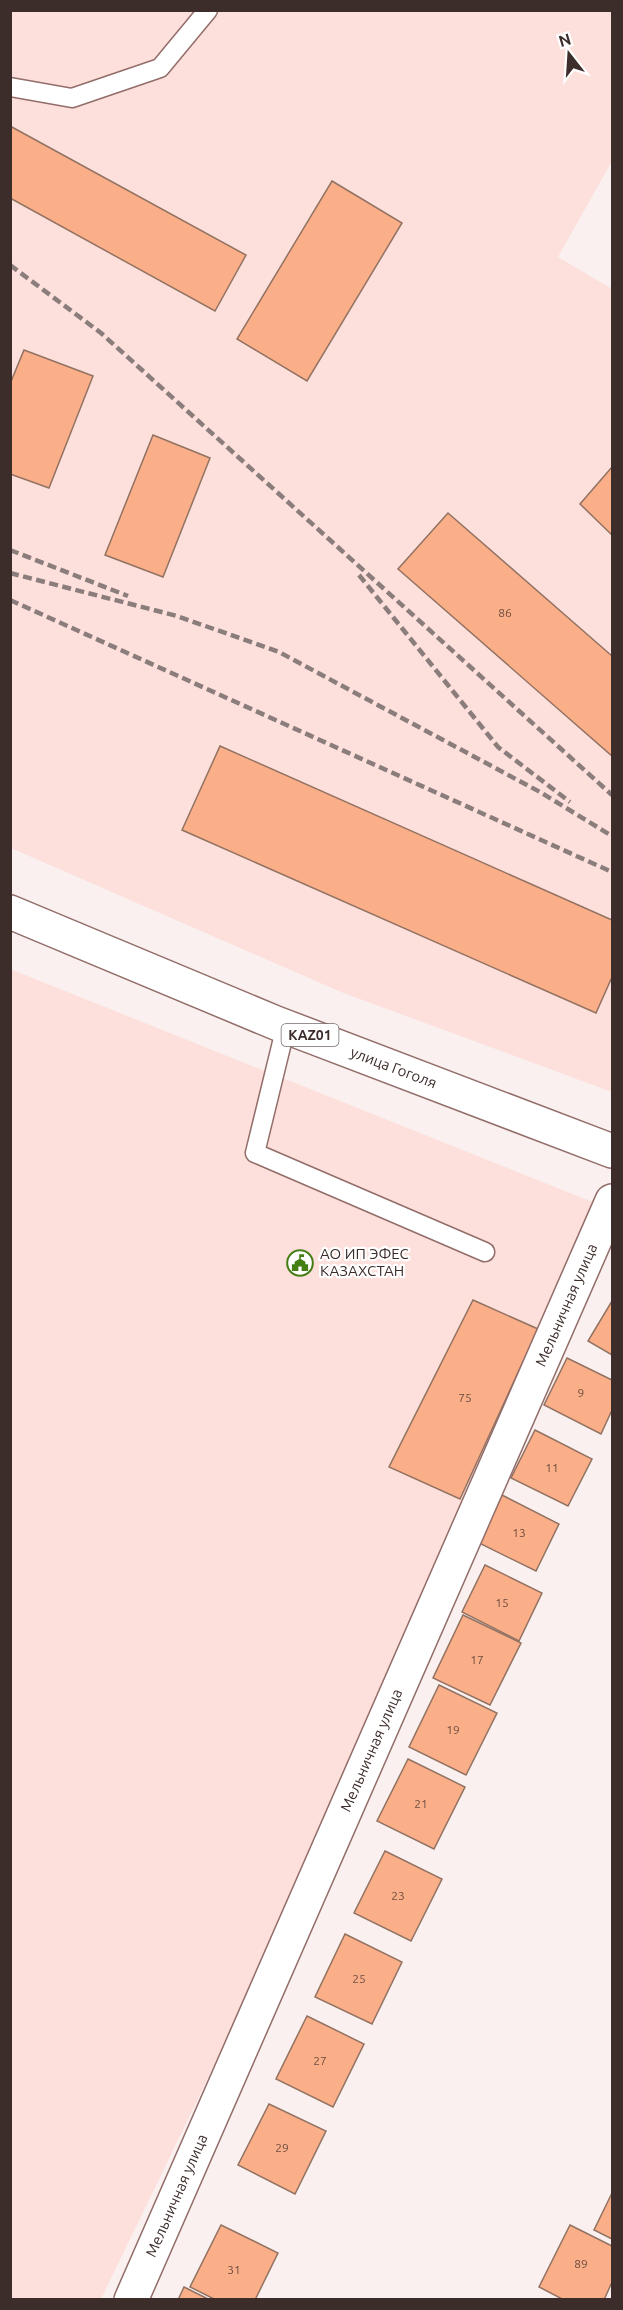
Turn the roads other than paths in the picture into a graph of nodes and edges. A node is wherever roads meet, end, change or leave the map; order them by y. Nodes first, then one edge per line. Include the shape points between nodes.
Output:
1 (208, 10) edge
2 (10, 87) edge
3 (10, 912) edge
4 (286, 1026) junction
5 (612, 1151) edge
6 (612, 1201) edge
7 (485, 1252) dead end
8 (131, 2300) edge

1 - 2 lane via 160,68 72,98
3 - 4 main road, улица Гоголя / KАZ01
4 - 5 main road, улица Гоголя / KАZ01
4 - 7 lane via 255,1153
6 - 8 main road, Мельничная улица

